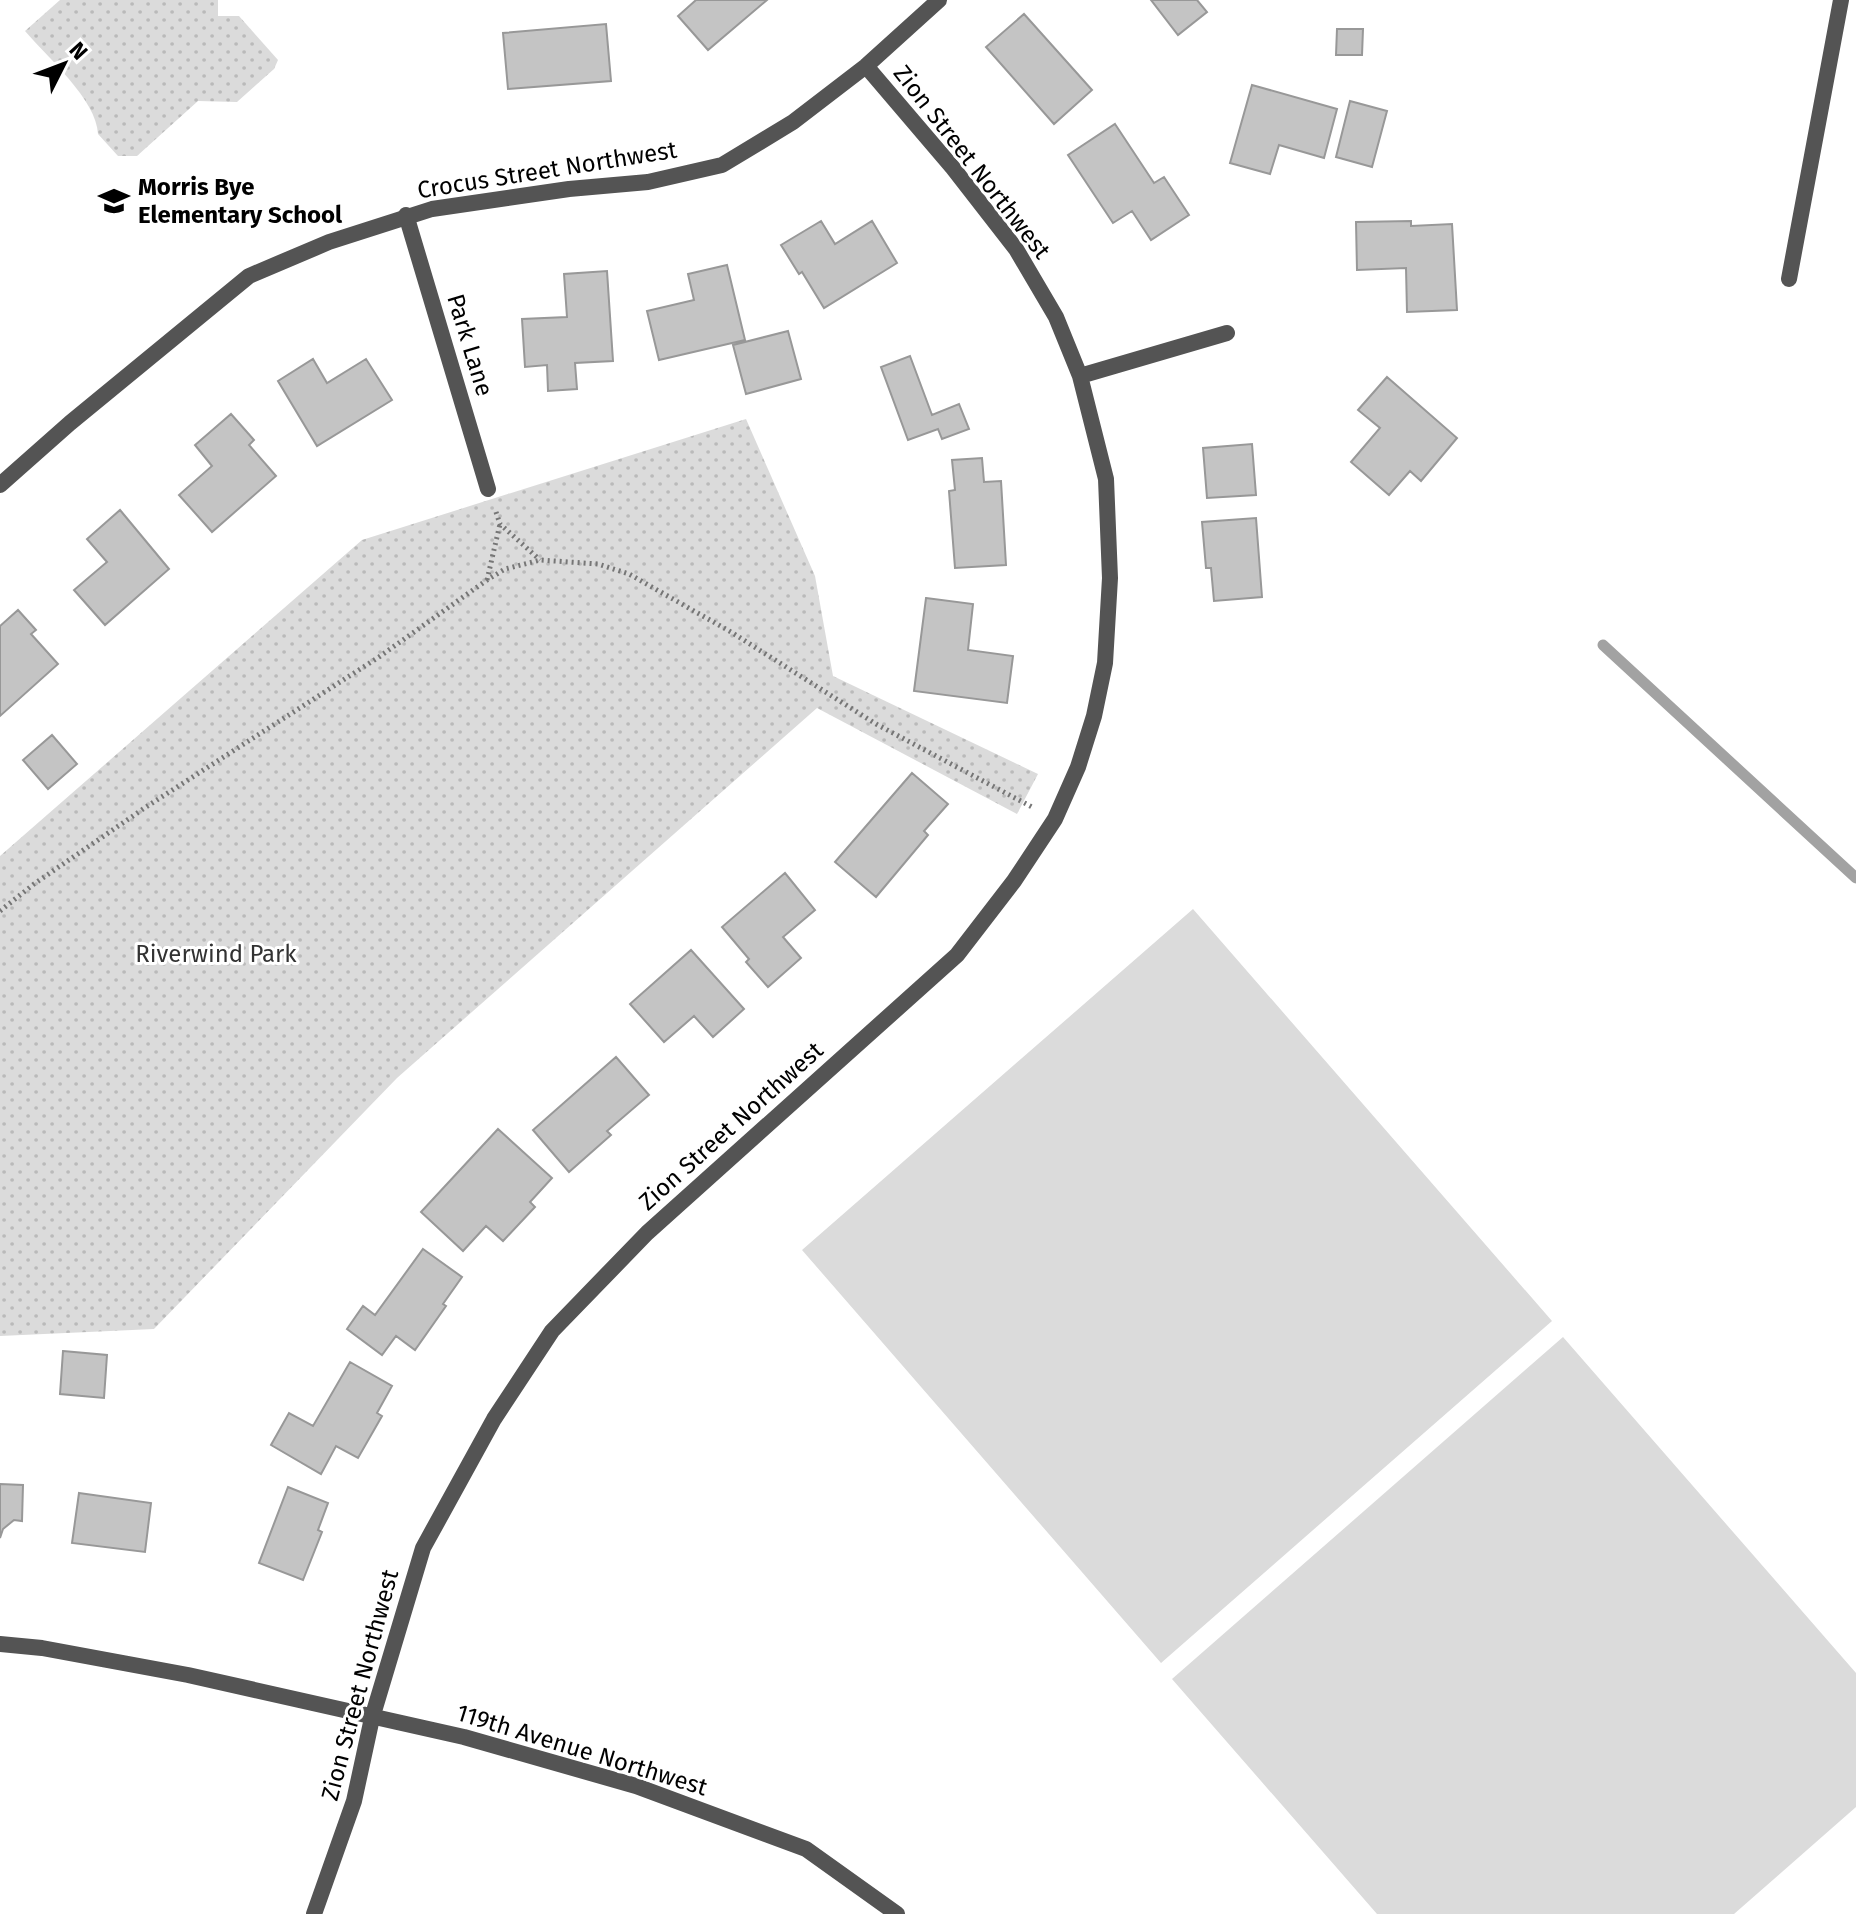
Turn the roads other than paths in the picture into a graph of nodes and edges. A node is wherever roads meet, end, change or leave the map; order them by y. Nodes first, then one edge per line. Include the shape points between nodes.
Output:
1 (939, 0) edge
2 (1841, 0) edge
3 (866, 66) junction
4 (406, 215) junction
5 (1789, 279) dead end
6 (1227, 333) dead end
7 (1080, 376) junction
8 (0, 485) edge
9 (488, 489) road end
10 (0, 1644) edge
11 (372, 1718) junction
12 (314, 1914) edge
13 (897, 1914) edge

1 - 3 street, Crocus Street Northwest
2 - 5 street
3 - 4 street, Crocus Street Northwest via 793,122 722,165 648,182
3 - 7 street, Zion Street Northwest via 1016,249 1056,317
4 - 8 street, Crocus Street Northwest via 249,276
4 - 9 street, Park Lane
6 - 7 street
7 - 11 street, Zion Street Northwest via 1106,479 1109,626 1094,716 1055,819 957,955 647,1233 552,1331 494,1419 423,1548
10 - 11 street, 119th Avenue Northwest via 188,1675
11 - 12 street, Zion Street Northwest via 354,1801
11 - 13 street, 119th Avenue Northwest via 464,1737 636,1786 778,1838 806,1849

